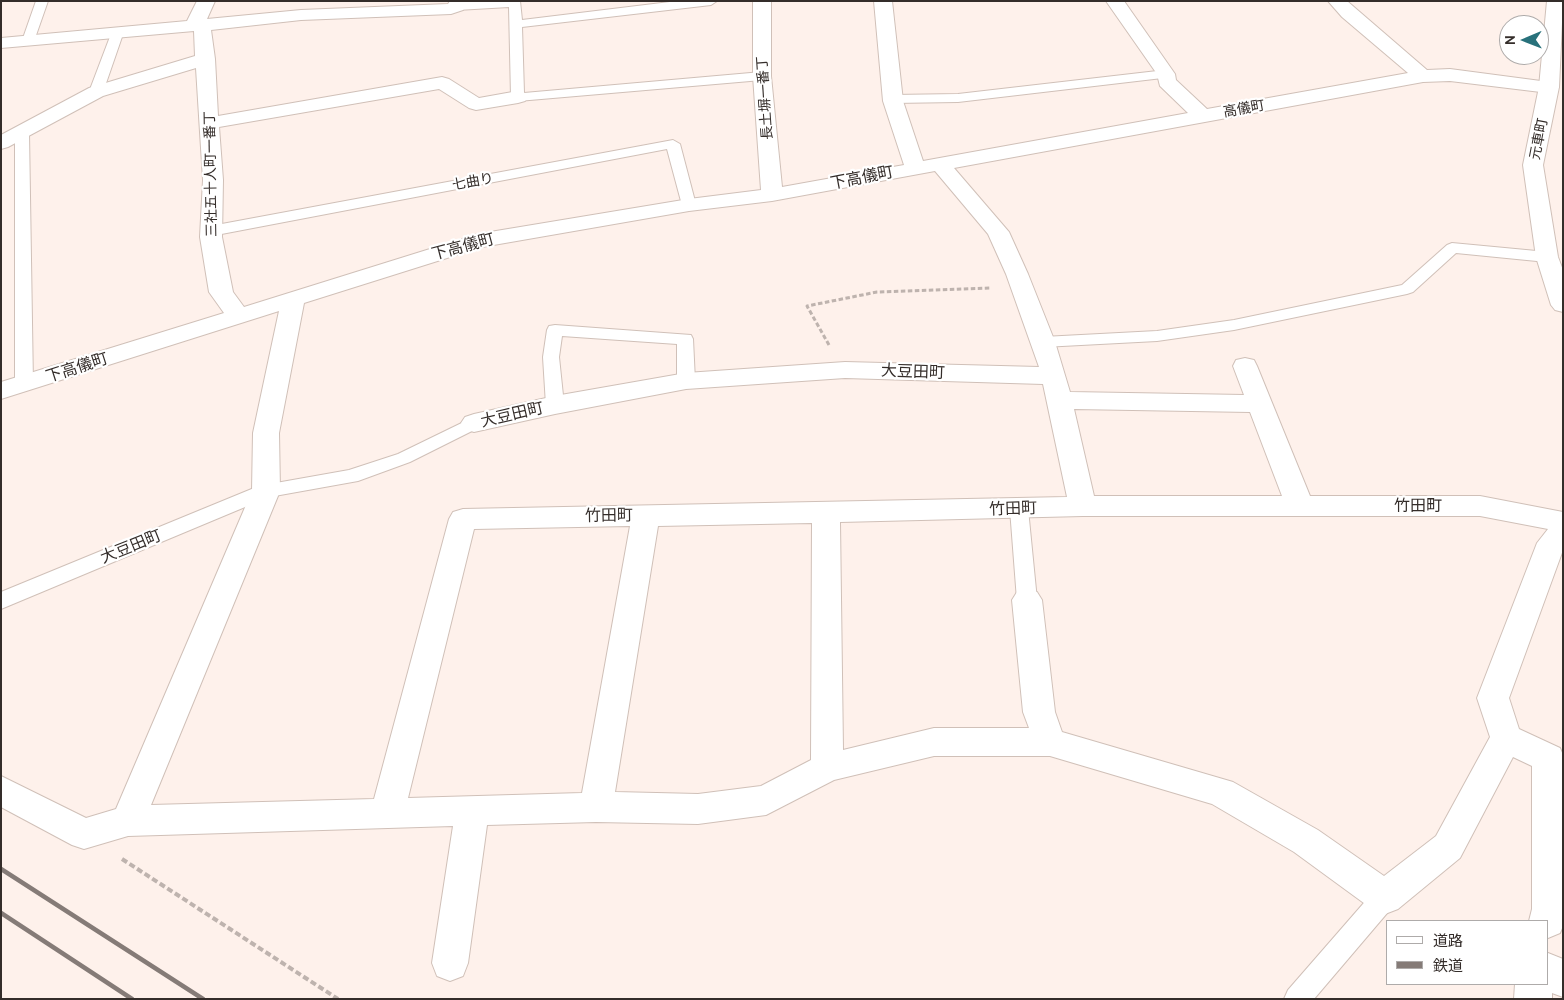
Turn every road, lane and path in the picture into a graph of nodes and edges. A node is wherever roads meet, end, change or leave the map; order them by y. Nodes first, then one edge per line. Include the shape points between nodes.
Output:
1 (42, 1) edge
2 (206, 1) edge
3 (711, 1) edge
4 (762, 1) edge
5 (883, 1) edge
6 (1115, 1) edge
7 (1336, 1) edge
8 (1556, 1) edge
9 (515, 2) edge
10 (458, 4) edge
11 (202, 24) junction
12 (515, 24) junction
13 (117, 34) junction
14 (28, 41) junction
15 (1, 43) edge
16 (206, 58) junction
17 (1166, 74) junction
18 (762, 76) junction
19 (1423, 76) junction
20 (1554, 82) edge
21 (96, 92) junction
22 (518, 97) junction
23 (893, 99) junction
24 (1202, 116) junction
25 (210, 123) junction
26 (22, 133) junction
27 (1, 143) edge
28 (940, 163) junction
29 (915, 168) junction
30 (772, 195) junction
31 (689, 205) junction
32 (211, 231) junction
33 (1547, 257) junction
34 (1022, 287) junction
35 (293, 300) junction
36 (1563, 305) edge
37 (238, 316) junction
38 (1043, 342) junction
39 (1245, 366) dead end
40 (833, 370) junction
41 (686, 381) junction
42 (13, 388) edge
43 (1056, 388) junction
44 (1260, 404) junction
45 (555, 405) junction
46 (474, 423) joint
47 (266, 491) junction
48 (1083, 506) junction
49 (1300, 506) junction
50 (1020, 509) junction
51 (826, 512) junction
52 (646, 515) junction
53 (1563, 522) edge
54 (1563, 532) edge
55 (1026, 600) joint
56 (1, 601) edge
57 (1506, 738) junction
58 (1050, 742) junction
59 (827, 768) junction
60 (1, 790) edge
61 (596, 808) junction
62 (472, 812) junction
63 (387, 814) junction
64 (128, 820) junction
65 (84, 834) junction
66 (1385, 897) junction
67 (1547, 920) edge
68 (450, 963) dead end
69 (1549, 972) edge
70 (1563, 979) edge
71 (1534, 985) edge
72 (338, 999) edge
73 (1297, 999) edge
74 (1532, 999) edge

1 - 14 lane
2 - 11 street, 三社五十人町一番丁 via 196,21
3 - 12 lane
4 - 18 street, 長土塀一番丁
5 - 23 street
6 - 17 street
7 - 19 street
8 - 20 street, 元車町
9 - 10 lane
9 - 12 lane
10 - 11 street via 451,9 301,15
11 - 13 street
11 - 16 street, 三社五十人町一番丁
12 - 22 lane
13 - 14 street
13 - 21 lane
14 - 15 street
16 - 21 street
16 - 25 street, 三社五十人町一番丁
17 - 23 lane via 958,98
17 - 24 street via 1167,82
18 - 22 lane
18 - 30 street, 長土塀一番丁
19 - 20 street, 高儀町
19 - 24 street, 高儀町
20 - 33 street, 元車町 via 1534,165
21 - 26 street
22 - 25 street via 476,104 442,83
23 - 29 street
24 - 28 street, 高儀町
25 - 32 street, 三社五十人町一番丁
26 - 27 street
26 - 42 lane
28 - 29 street, 下高儀町
28 - 34 street via 998,232
29 - 30 street, 下高儀町
30 - 31 street, 下高儀町
31 - 32 lane, 七曲り via 673,144
31 - 35 street, 下高儀町 via 478,240
32 - 37 street, 三社五十人町一番丁 via 221,292
33 - 36 street, 元車町
33 - 38 lane via 1452,248 1408,289 1234,325 1157,336
34 - 38 street
34 - 40 path via 877,292 807,306 828,341
35 - 37 street, 下高儀町
35 - 47 street via 266,433
37 - 42 street, 下高儀町
38 - 43 street
39 - 44 street
40 - 41 street, 大豆田町
40 - 43 street, 大豆田町
41 - 45 street, 大豆田町
41 - 45 lane via 685,339 555,330 551,357
43 - 44 street, 大豆田町
43 - 48 street
44 - 49 street
45 - 46 street, 大豆田町
46 - 47 lane, 大豆田町 via 404,458 351,476
47 - 56 lane, 大豆田町
47 - 64 street
48 - 49 street, 竹田町
48 - 50 street, 竹田町
49 - 53 street, 竹田町 via 1480,506
50 - 51 street, 竹田町
50 - 55 lane
51 - 52 street, 竹田町
51 - 59 street
52 - 61 street
52 - 63 street, 竹田町 via 463,519
54 - 57 street via 1551,543 1493,698
55 - 58 street via 1039,712
57 - 66 street via 1448,847
57 - 67 street via 1548,758 1550,908
58 - 59 street via 934,742
58 - 66 street via 1221,792 1306,841
59 - 61 street via 766,800 698,809
60 - 65 street
61 - 62 street
62 - 63 street
62 - 68 street
63 - 64 street
64 - 65 street
65 - 72 path
66 - 73 lane
69 - 70 street
71 - 74 street

